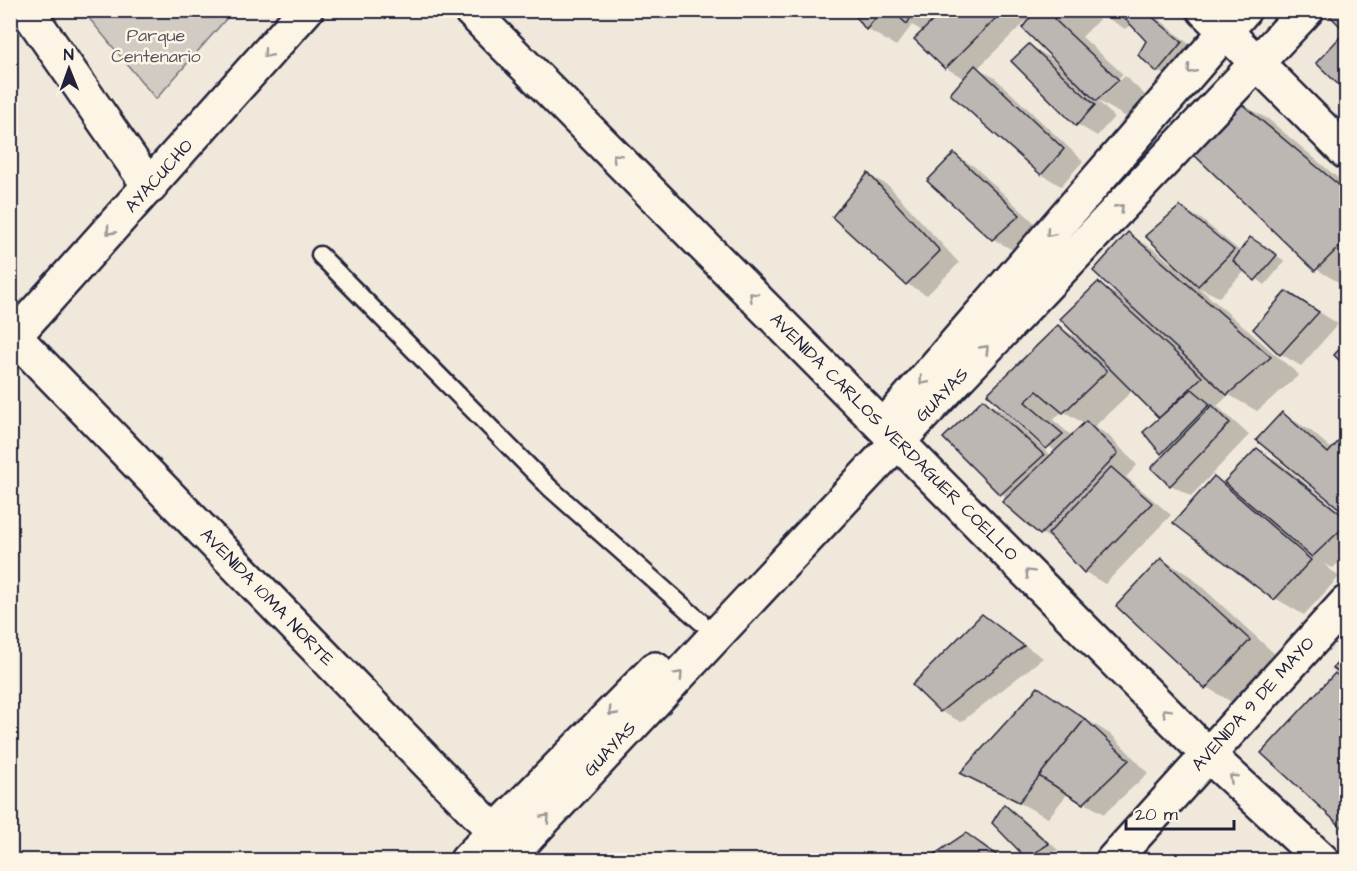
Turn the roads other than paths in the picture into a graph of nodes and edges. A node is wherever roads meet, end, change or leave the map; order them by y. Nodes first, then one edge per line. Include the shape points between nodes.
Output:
1 (27, 10) edge
2 (306, 10) edge
3 (470, 10) edge
4 (1307, 10) edge
5 (1224, 17) edge
6 (1258, 63) junction
7 (1347, 152) edge
8 (150, 187) junction
9 (320, 255) dead end
10 (12, 336) edge
11 (891, 434) junction
12 (1347, 603) edge
13 (701, 622) junction
14 (1207, 754) junction
15 (511, 851) edge
16 (467, 861) edge
17 (1113, 861) edge
18 (1322, 861) edge

1 - 8 street
2 -> 8 street, AYACUCHO
11 -> 3 street, AVENIDA CARLOS VERDAGUER COELLO
4 - 6 street, GUAYAS
5 - 6 street
5 -> 11 street, GUAYAS
6 - 7 street
11 -> 6 street, GUAYAS
8 -> 10 street, AYACUCHO
9 - 13 lane via 550,488
10 - 15 street, AVENIDA 10MA NORTE
11 - 13 street, GUAYAS
14 -> 11 street, AVENIDA CARLOS VERDAGUER COELLO
15 -> 11 street, GUAYAS
12 - 14 street, AVENIDA 9 DE MAYO
13 -> 15 street, GUAYAS
14 - 17 street, AVENIDA 9 DE MAYO
18 -> 14 street, AVENIDA CARLOS VERDAGUER COELLO
15 - 16 street, GUAYAS

